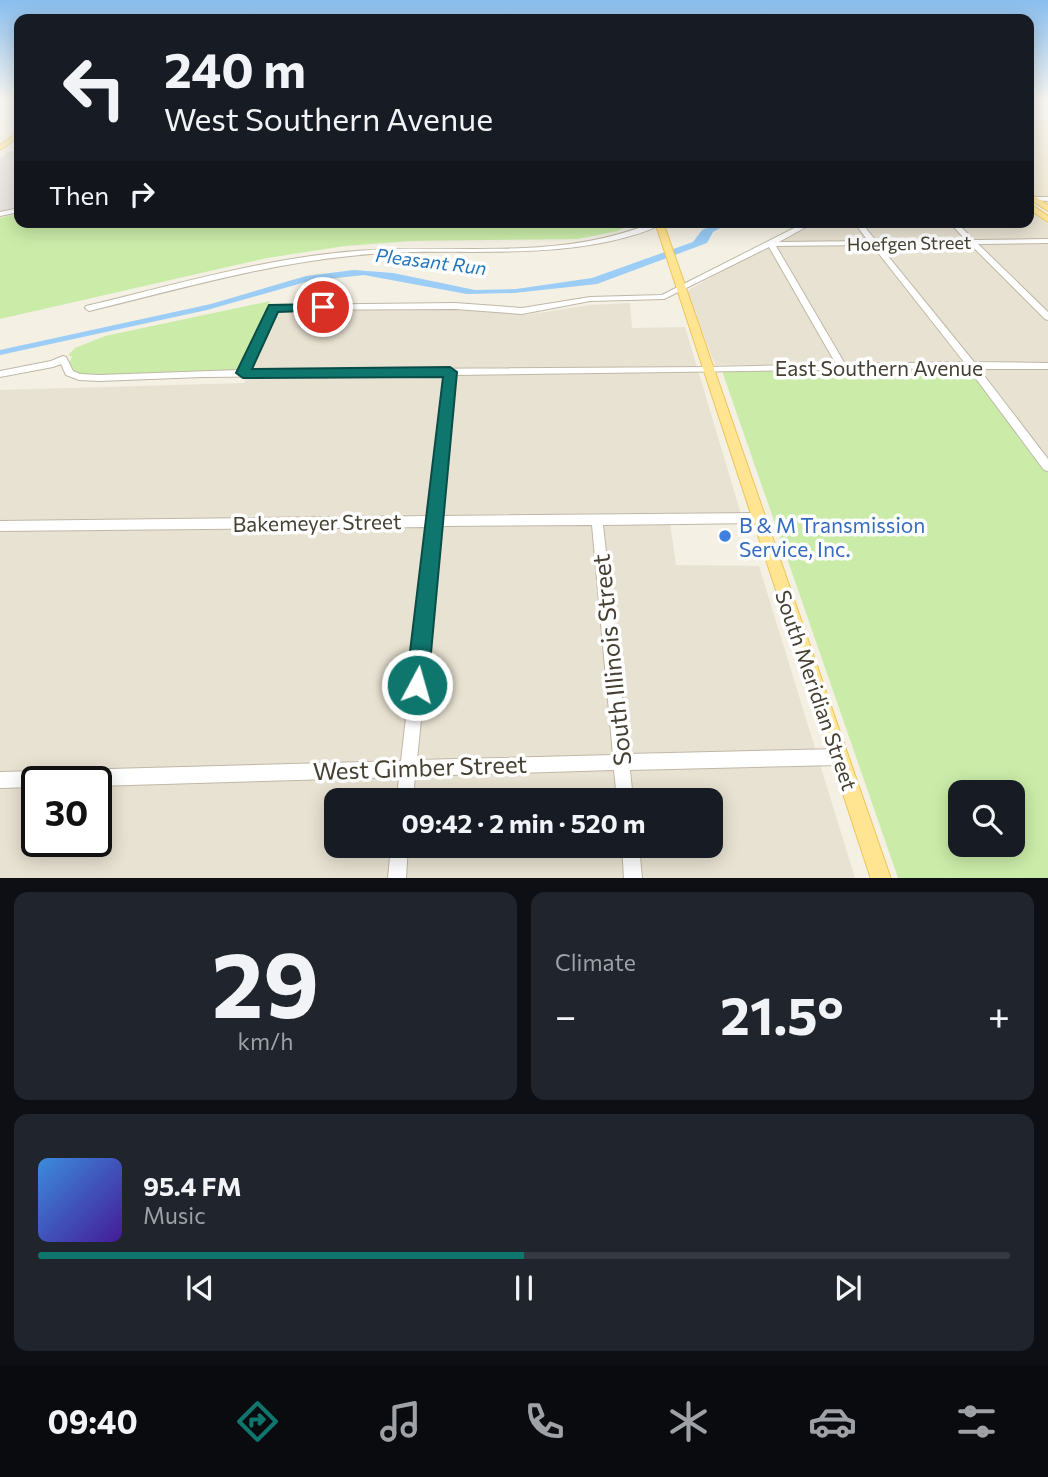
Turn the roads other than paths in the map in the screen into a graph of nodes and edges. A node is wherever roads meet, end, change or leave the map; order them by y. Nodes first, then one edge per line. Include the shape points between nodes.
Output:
1 (1034, 204) edge
2 (1048, 220) edge
3 (649, 228) edge
4 (662, 228) edge
5 (800, 228) edge
6 (862, 228) edge
7 (958, 228) edge
8 (1048, 241) edge
9 (973, 242) junction
10 (770, 243) junction
11 (874, 243) junction
12 (682, 289) junction
13 (89, 308) dead end
14 (1048, 317) edge
15 (842, 366) junction
16 (970, 366) junction
17 (1048, 366) edge
18 (709, 370) junction
19 (450, 372) junction
20 (243, 373) junction
21 (0, 374) edge
22 (1048, 467) edge
23 (759, 517) junction
24 (597, 519) junction
25 (435, 521) junction
26 (0, 526) edge
27 (840, 757) junction
28 (622, 761) junction
29 (408, 767) junction
30 (0, 780) edge
31 (406, 788) edge
32 (624, 788) edge
33 (399, 858) edge
34 (631, 858) edge
35 (397, 878) edge
36 (633, 878) edge
37 (881, 878) edge

1 - 2 main road
3 - 13 street via 578,247 392,250 321,257
4 - 12 main road, South Meridian Street
5 - 10 street
6 - 11 street
7 - 9 street
8 - 9 street, Hoefgen Street
9 - 11 street, Hoefgen Street
9 - 14 street
10 - 11 street, Hoefgen Street
10 - 12 street
10 - 15 street
11 - 16 street
12 - 18 main road, South Meridian Street
12 - 20 street via 660,297 590,299 522,311 455,306 274,308
15 - 16 street, East Southern Avenue
15 - 18 street, East Southern Avenue
16 - 17 street, East Southern Avenue
16 - 22 street
18 - 19 street, East Southern Avenue
18 - 23 main road, South Meridian Street
19 - 20 street, East Southern Avenue
19 - 25 street
20 - 21 street, East Southern Avenue via 85,377 69,373 63,359
23 - 24 street, Bakemeyer Street
23 - 27 main road, South Meridian Street
24 - 25 street, Bakemeyer Street
24 - 28 street, South Illinois Street
25 - 26 street, Bakemeyer Street
25 - 29 street
27 - 28 street, West Gimber Street
27 - 37 main road, South Meridian Street
28 - 29 street, West Gimber Street
28 - 32 street, South Illinois Street
29 - 30 street, West Gimber Street
29 - 31 street
33 - 35 street
34 - 36 street

